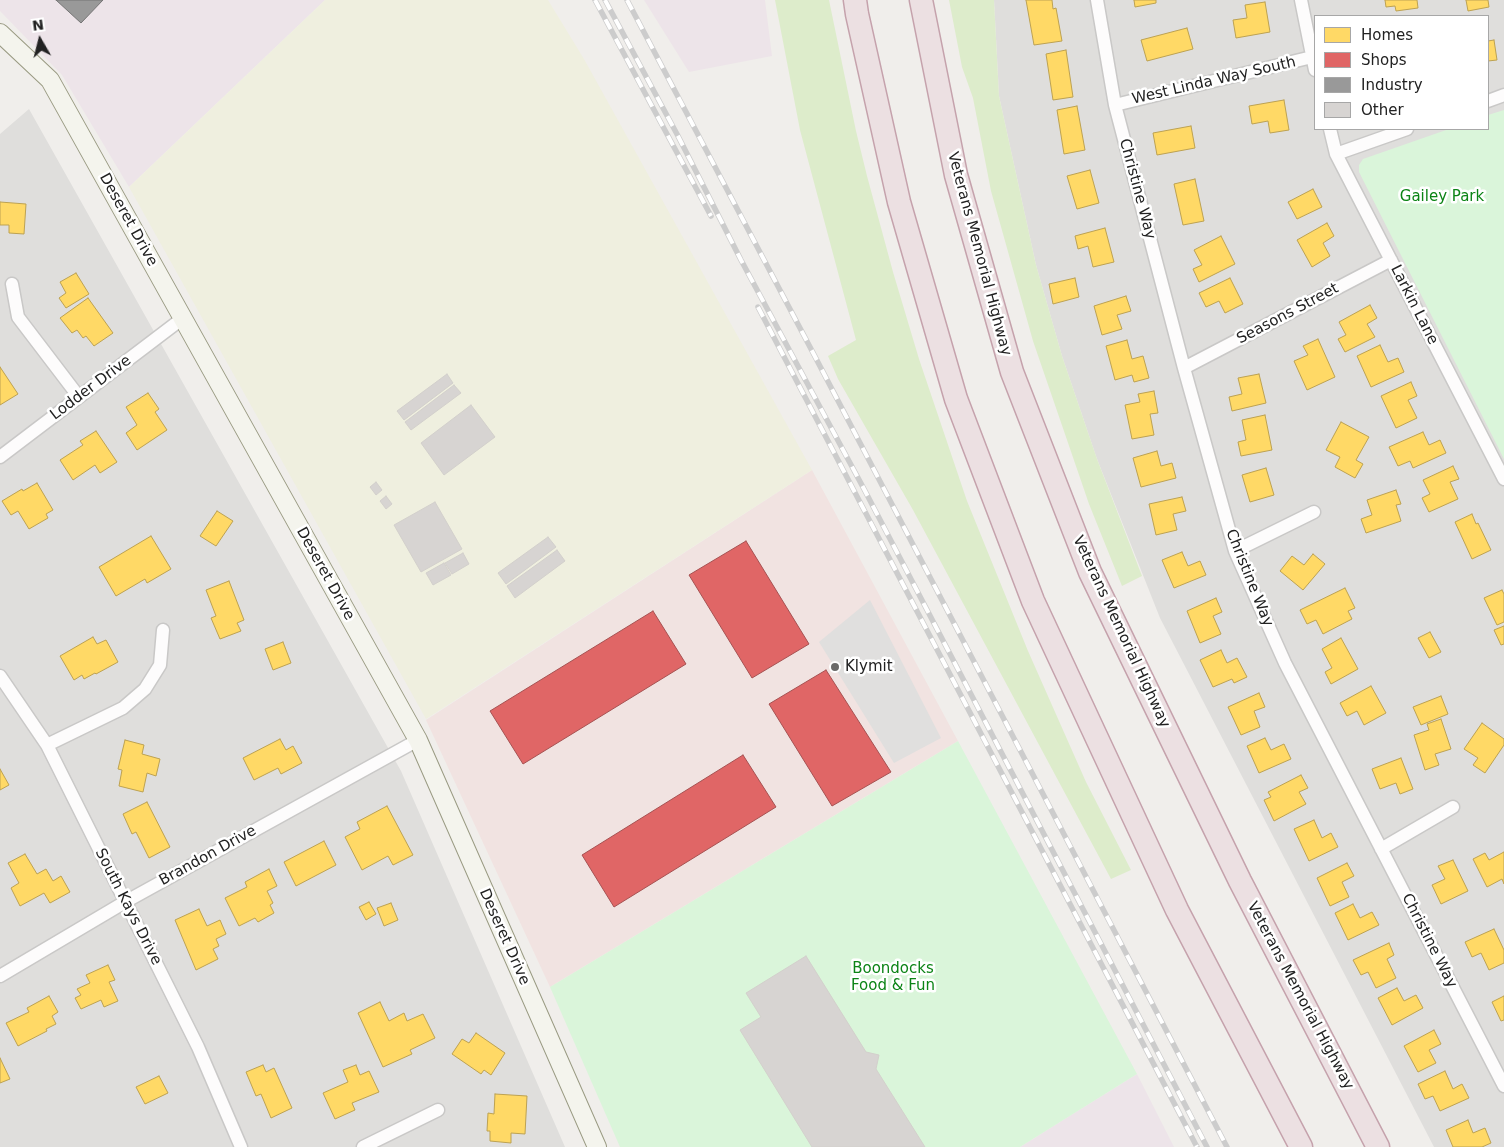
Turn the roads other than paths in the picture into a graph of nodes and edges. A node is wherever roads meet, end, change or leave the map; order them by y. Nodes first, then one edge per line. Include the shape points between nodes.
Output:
1 (922, 0) edge
2 (1097, 0) edge
3 (1301, 0) edge
4 (855, 5) edge
5 (0, 32) edge
6 (1314, 63) edge
7 (1504, 95) edge
8 (1489, 101) edge
9 (1115, 104) junction
10 (1330, 130) edge
11 (1404, 130) edge
12 (1336, 154) junction
13 (1391, 260) junction
14 (12, 284) dead end
15 (183, 318) junction
16 (1184, 368) junction
17 (79, 397) junction
18 (0, 457) edge
19 (1504, 479) edge
20 (1314, 512) dead end
21 (1235, 551) junction
22 (164, 630) dead end
23 (0, 676) edge
24 (418, 740) junction
25 (46, 745) junction
26 (1453, 807) dead end
27 (1381, 849) junction
28 (125, 902) junction
29 (0, 976) edge
30 (1500, 1069) edge
31 (1504, 1086) edge
32 (438, 1110) dead end
33 (241, 1147) edge
34 (363, 1147) edge
35 (597, 1147) edge
36 (1301, 1147) edge
37 (1378, 1147) edge

1 - 37 highway, Veterans Memorial Highway via 956,175 1012,372 1090,572 1240,881
2 - 9 street, Christine Way
3 - 6 street
4 - 36 highway via 899,202 956,399 1033,601 1177,910
5 - 15 street, Deseret Drive via 50,80
6 - 9 street, West Linda Way South
7 - 8 street
9 - 16 street, Christine Way
10 - 12 street, Larkin Lane
11 - 12 street
12 - 13 street, Larkin Lane
13 - 16 street, Seasons Street
13 - 19 street, Larkin Lane
14 - 17 street via 18,317
15 - 17 street, Lodder Drive
15 - 24 street, Deseret Drive
16 - 21 street, Christine Way
17 - 18 street, Lodder Drive
20 - 21 street
21 - 27 street, Christine Way via 1285,663
22 - 25 street via 160,665 145,689 122,708
23 - 25 street, South Kays Drive
24 - 28 street, Brandon Drive
24 - 35 street, Deseret Drive
25 - 28 street, South Kays Drive
26 - 27 street
27 - 30 street, Christine Way
28 - 29 street, Brandon Drive
28 - 33 street, South Kays Drive via 198,1047
30 - 31 street, Christine Way
32 - 34 street

